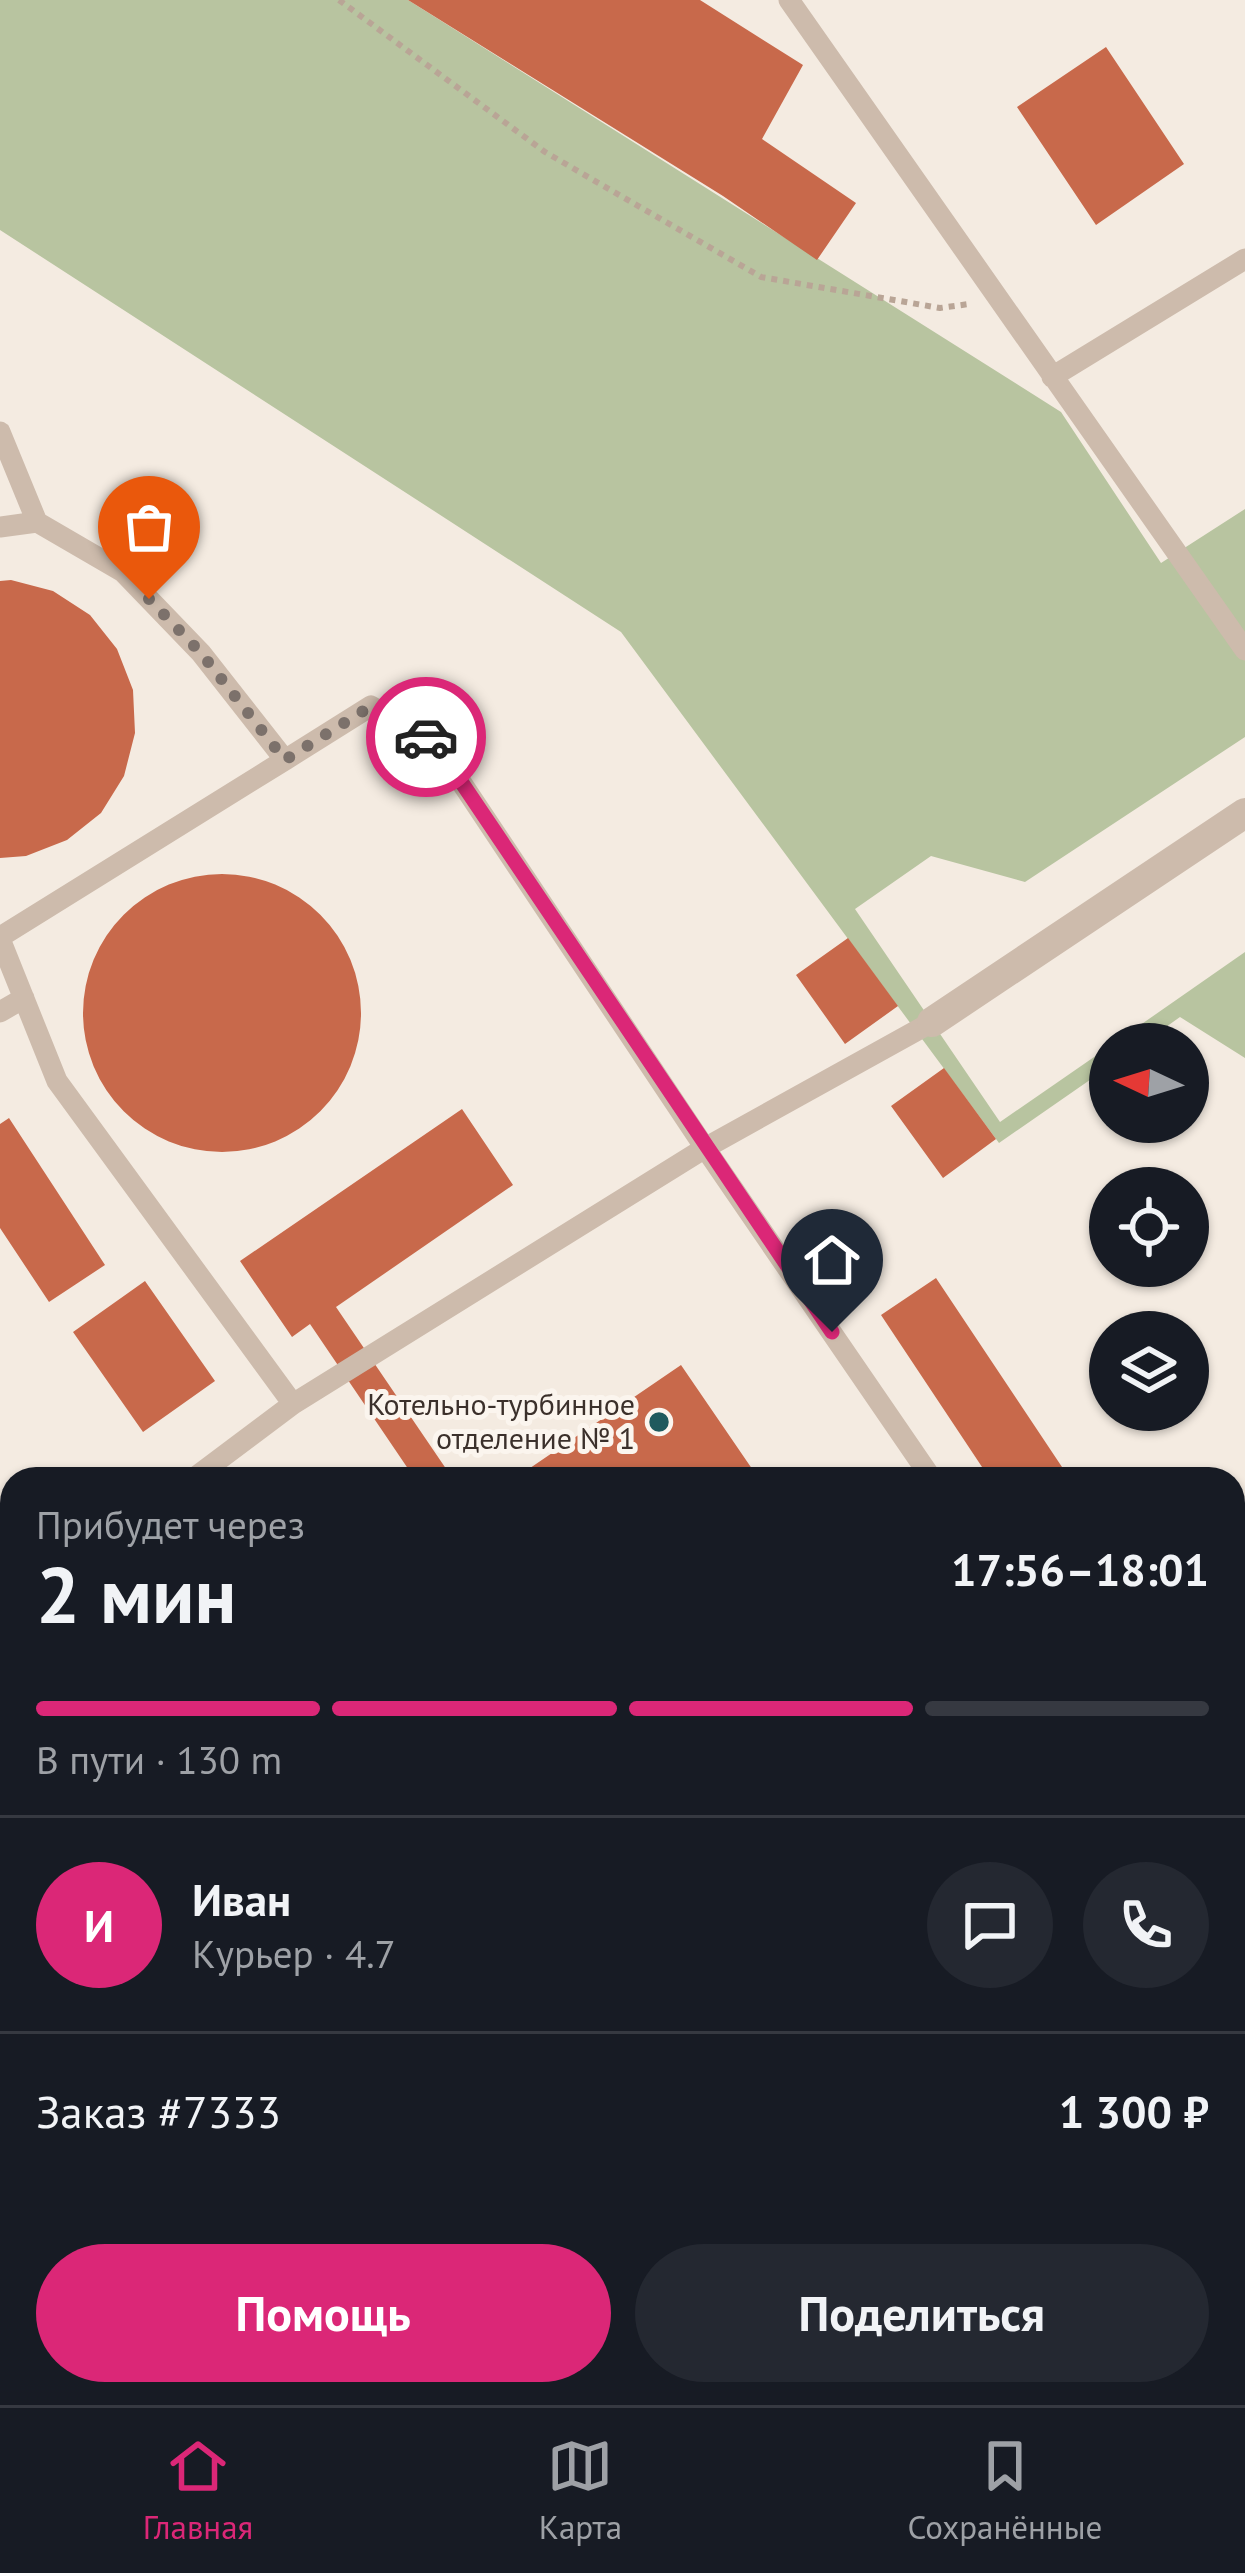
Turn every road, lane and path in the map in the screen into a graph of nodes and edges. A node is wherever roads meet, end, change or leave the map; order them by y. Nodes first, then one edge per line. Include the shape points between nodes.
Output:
1 (339, 0) edge
2 (789, 0) edge
3 (1245, 259) edge
4 (998, 300) junction
5 (1052, 376) junction
6 (0, 432) edge
7 (37, 522) junction
8 (0, 527) edge
9 (1245, 650) edge
10 (285, 760) junction
11 (1245, 813) edge
12 (0, 938) edge
13 (24, 998) junction
14 (0, 1012) edge
15 (932, 1022) joint
16 (705, 1148) junction
17 (293, 1404) junction
18 (209, 1467) edge
19 (924, 1467) edge

1 - 4 path via 545,152 761,277 940,308
2 - 4 lane
3 - 5 lane
4 - 5 lane
5 - 9 lane
6 - 7 lane
7 - 8 lane
7 - 10 lane via 123,572 201,653
10 - 12 lane
10 - 16 lane via 371,706 435,743
11 - 15 street
12 - 13 lane
13 - 14 lane
13 - 17 lane via 57,1081
15 - 16 lane
16 - 17 lane
16 - 19 lane
17 - 18 lane

